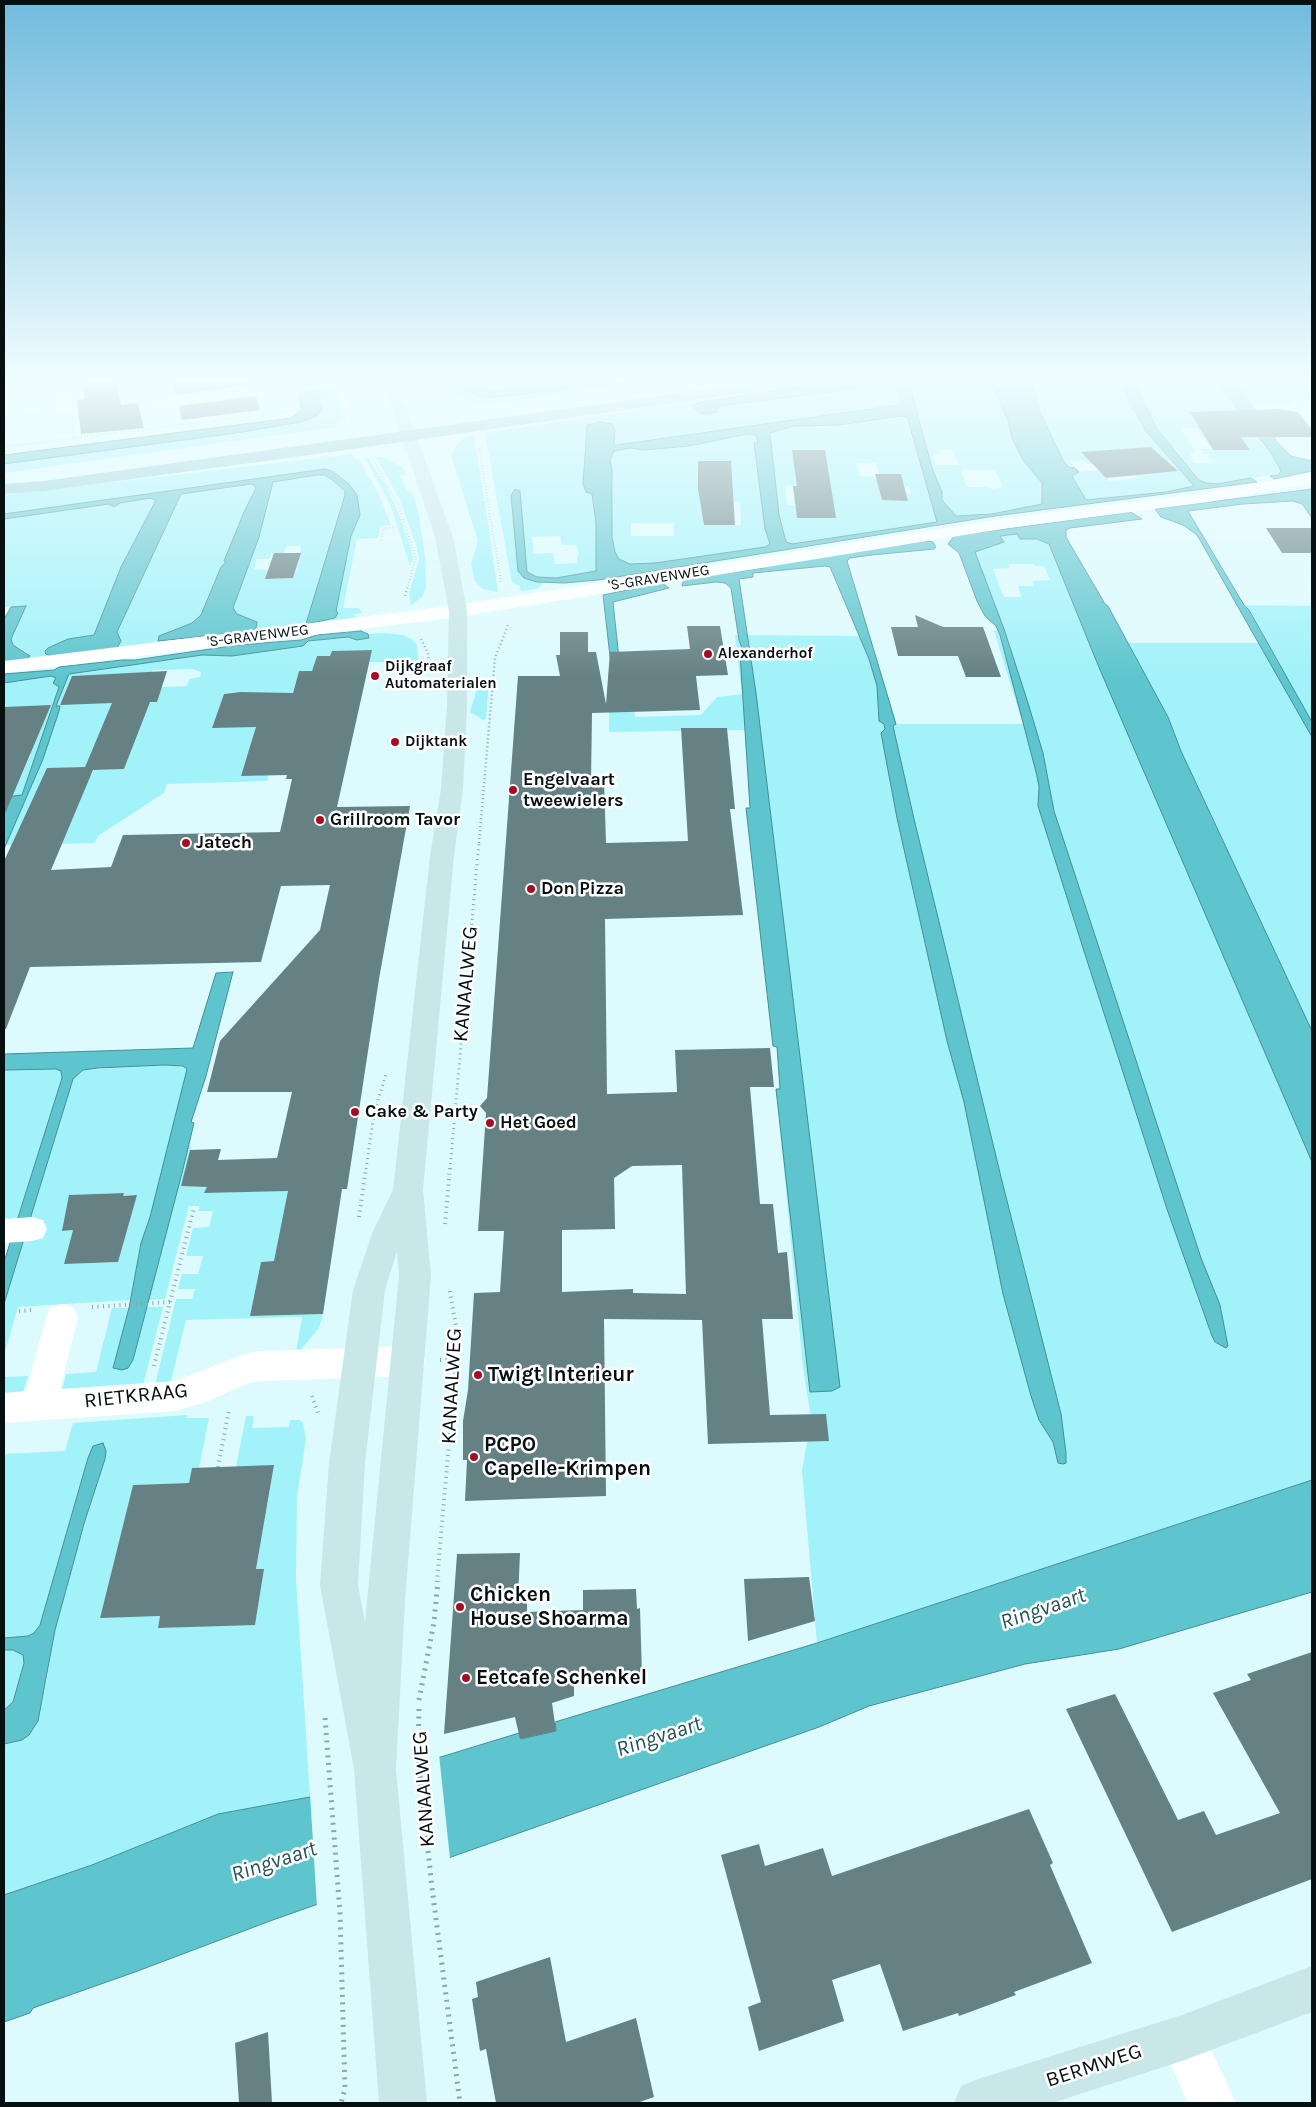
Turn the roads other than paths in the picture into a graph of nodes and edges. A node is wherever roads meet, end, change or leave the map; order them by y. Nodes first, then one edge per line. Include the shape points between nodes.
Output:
1 (79, 481) edge
2 (425, 481) edge
3 (1294, 481) edge
4 (4, 489) edge
5 (458, 611) junction
6 (4, 667) edge
7 (408, 1190) junction
8 (62, 1318) dead end
9 (409, 1361) junction
10 (360, 1362) junction
11 (39, 1405) junction
12 (4, 1408) edge
13 (375, 1769) junction
14 (1312, 1989) edge
15 (1182, 2038) junction
16 (403, 2103) edge
17 (978, 2103) edge
18 (1043, 2103) edge
19 (1212, 2103) edge

1 - 4 main road
2 - 5 main road, KANAALWEG via 444,537
3 - 5 street, 'S-GRAVENWEG via 1208,497 1008,523
5 - 6 street, 'S-GRAVENWEG
5 - 7 main road, KANAALWEG via 452,789 442,856
7 - 9 main road, KANAALWEG via 415,1275
7 - 10 main road, KANAALWEG via 388,1231 369,1290
8 - 11 street
9 - 10 street, RIETKRAAG
9 - 13 main road, KANAALWEG via 385,1611
10 - 11 street, RIETKRAAG via 262,1366 175,1396
10 - 13 main road, KANAALWEG via 346,1462 339,1585
11 - 12 street, RIETKRAAG
13 - 16 main road, KANAALWEG
14 - 15 main road, BERMWEG
15 - 17 main road, BERMWEG
15 - 18 main road, BERMWEG
15 - 19 street

